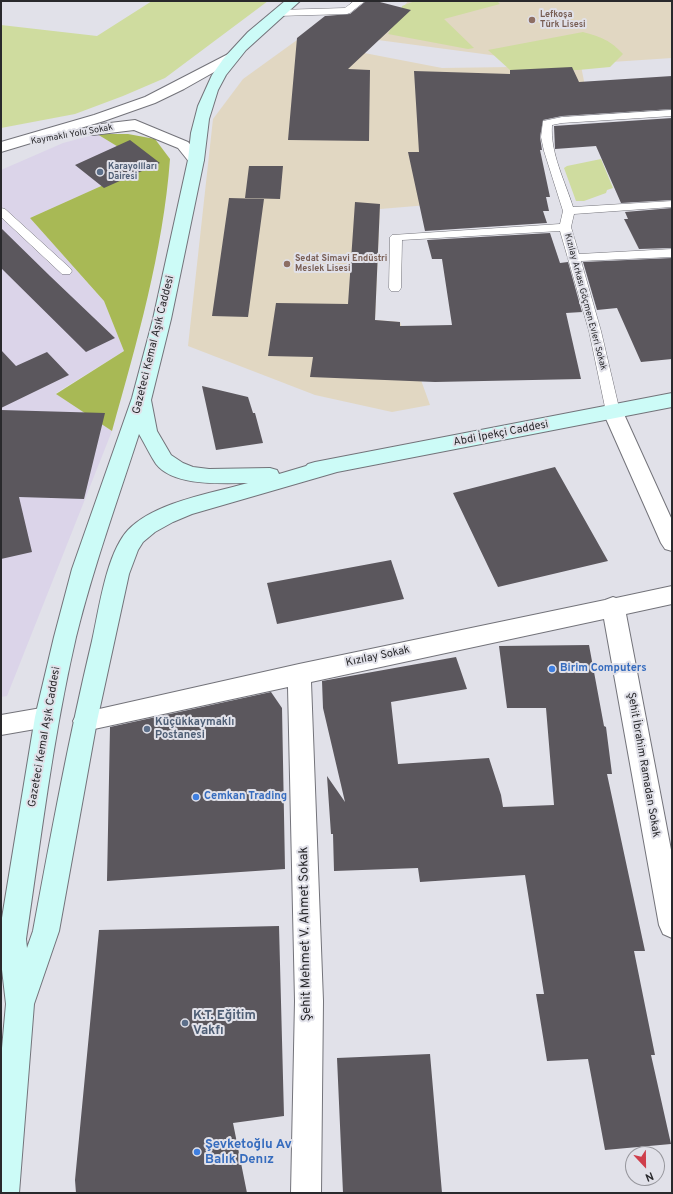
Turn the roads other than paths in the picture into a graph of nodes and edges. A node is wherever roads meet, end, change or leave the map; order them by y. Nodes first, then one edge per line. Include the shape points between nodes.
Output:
1 (293, 1) edge
2 (360, 1) edge
3 (278, 13) junction
4 (234, 55) junction
5 (672, 113) edge
6 (5, 147) edge
7 (196, 160) junction
8 (672, 204) edge
9 (1, 211) edge
10 (569, 211) junction
11 (565, 227) junction
12 (672, 253) edge
13 (573, 258) junction
14 (66, 272) dead end
15 (395, 288) dead end
16 (142, 398) junction
17 (672, 400) edge
18 (614, 412) junction
19 (330, 467) junction
20 (672, 543) edge
21 (672, 594) edge
22 (613, 606) junction
23 (299, 674) junction
24 (47, 717) junction
25 (85, 721) junction
26 (1, 725) edge
27 (672, 925) edge
28 (20, 1004) junction
29 (4, 1193) edge
30 (306, 1193) edge

1 - 3 main road, Gazeteci Kemal Aşık Caddesi
2 - 3 lane via 347,11
3 - 4 main road, Gazeteci Kemal Aşık Caddesi
4 - 6 street, Kaymaklı Yolu Sokak via 164,94 78,125
4 - 7 main road, Gazeteci Kemal Aşık Caddesi via 213,87 205,106
5 - 10 lane via 547,123 546,138 549,151
6 - 7 street, Kaymaklı Yolu Sokak via 89,130 135,125 183,145
7 - 16 main road, Gazeteci Kemal Aşık Caddesi via 162,319
8 - 10 lane
9 - 14 lane
10 - 11 lane, Kızılay Arkası Göçmen Evleri Sokak
11 - 13 lane, Kızılay Arkası Göçmen Evleri Sokak
11 - 15 lane via 396,237
12 - 13 lane
13 - 18 lane, Kızılay Arkası Göçmen Evleri Sokak via 595,331
16 - 19 main road, Abdi İpekçi Caddesi via 147,431 154,446 164,460 190,474 266,476
16 - 24 main road, Gazeteci Kemal Aşık Caddesi via 83,569
17 - 18 main road, Abdi İpekçi Caddesi
18 - 19 main road, Abdi İpekçi Caddesi
18 - 20 street
19 - 25 main road, Abdi İpekçi Caddesi via 186,508 148,526 136,536 128,547 118,574
21 - 22 street, Kızılay Sokak
22 - 23 street, Kızılay Sokak
22 - 27 street, Şehit İbrahim Ramadan Sokak
23 - 25 street, Kızılay Sokak
23 - 30 street, Şehit Mehmet V. Ahmet Sokak via 309,1001
24 - 26 street
24 - 28 main road, Gazeteci Kemal Aşık Caddesi via 12,939
25 - 28 main road via 46,931
28 - 29 main road

